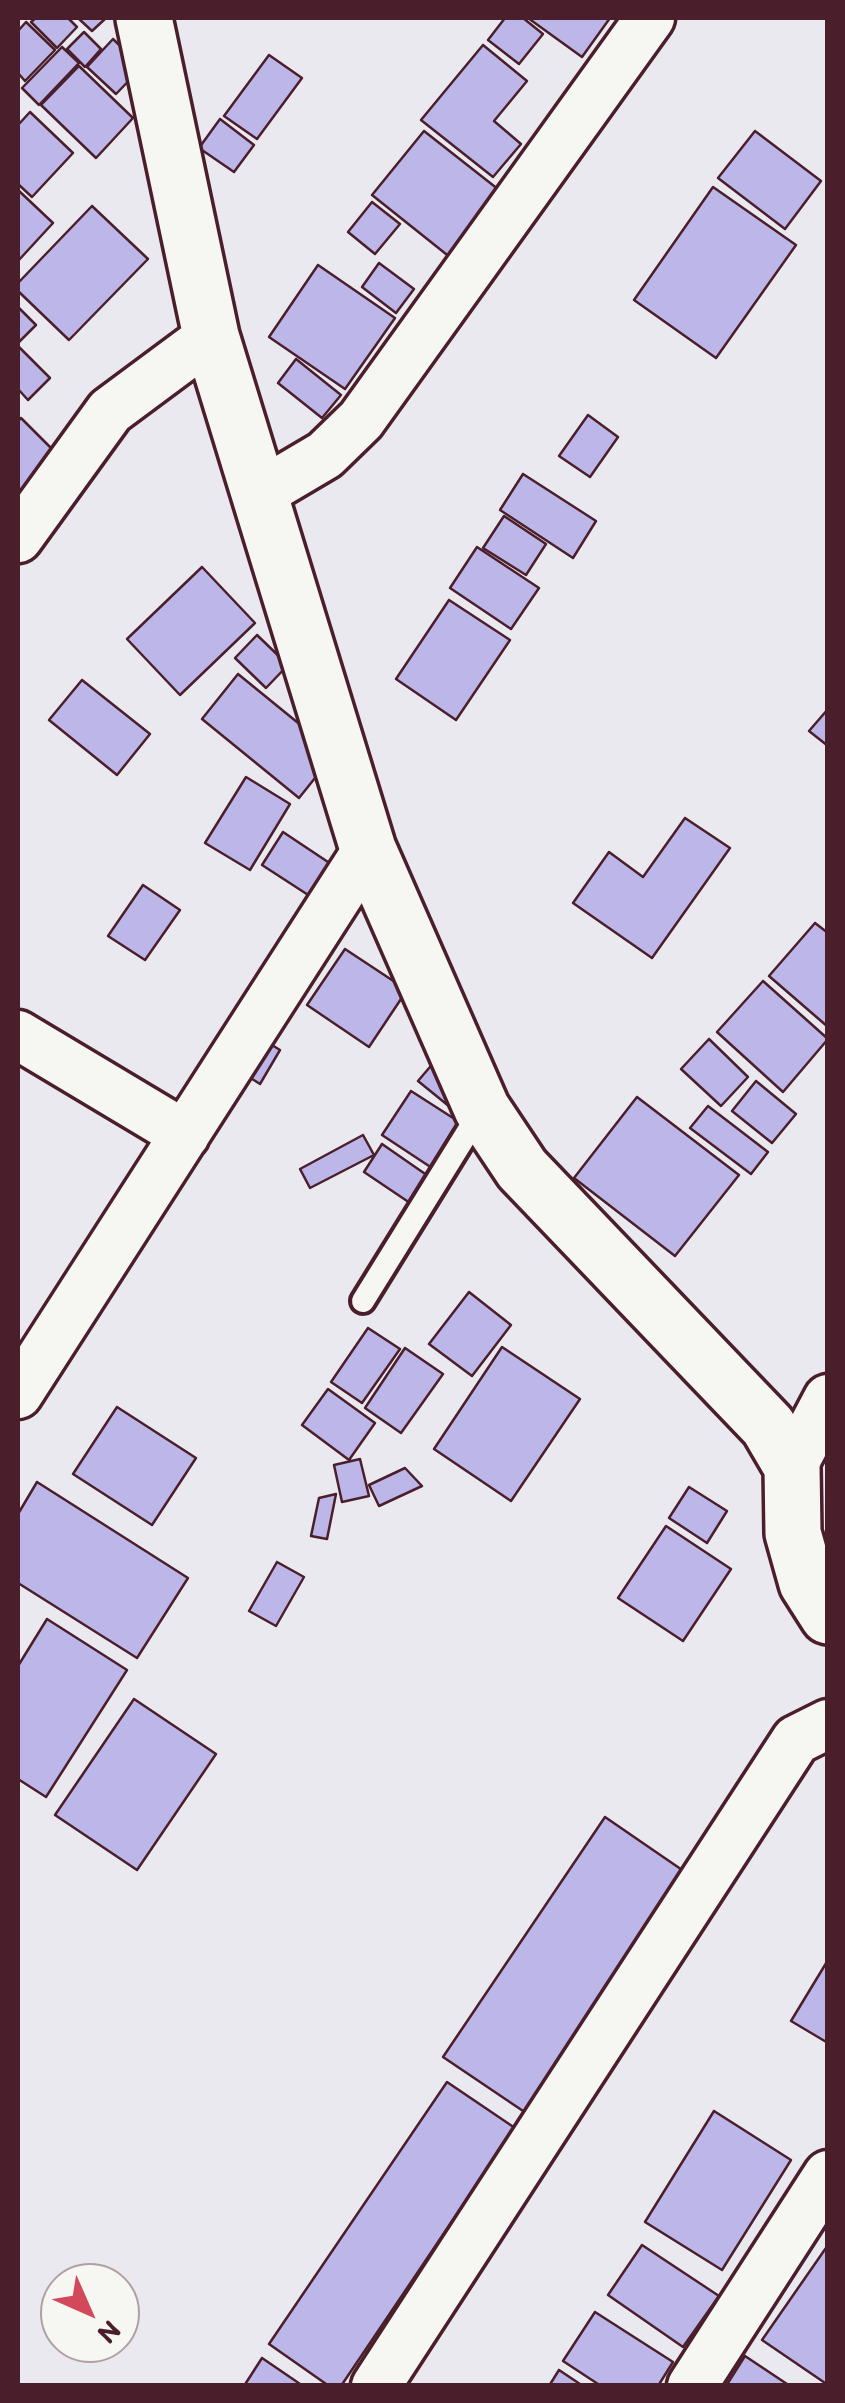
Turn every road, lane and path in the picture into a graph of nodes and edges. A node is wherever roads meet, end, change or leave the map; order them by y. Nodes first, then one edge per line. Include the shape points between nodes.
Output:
1 (144, 18) edge
2 (650, 18) edge
3 (211, 336) junction
4 (259, 494) junction
5 (18, 538) edge
6 (368, 849) junction
7 (18, 1035) edge
8 (482, 1108) junction
9 (185, 1135) junction
10 (364, 1301) dead end
11 (18, 1394) edge
12 (828, 1399) edge
13 (792, 1466) junction
14 (828, 1616) edge
15 (828, 1724) edge
16 (828, 2175) edge
17 (376, 2386) edge
18 (692, 2386) edge

1 - 3 street
2 - 4 street via 361,420 324,455
3 - 4 street
3 - 5 street via 110,411
4 - 6 street
6 - 8 street
6 - 9 street
7 - 9 street
8 - 10 lane
8 - 13 street via 522,1170 768,1426
9 - 11 street
12 - 13 street
13 - 14 street via 793,1534 807,1584
15 - 17 street via 796,1740
16 - 18 street

